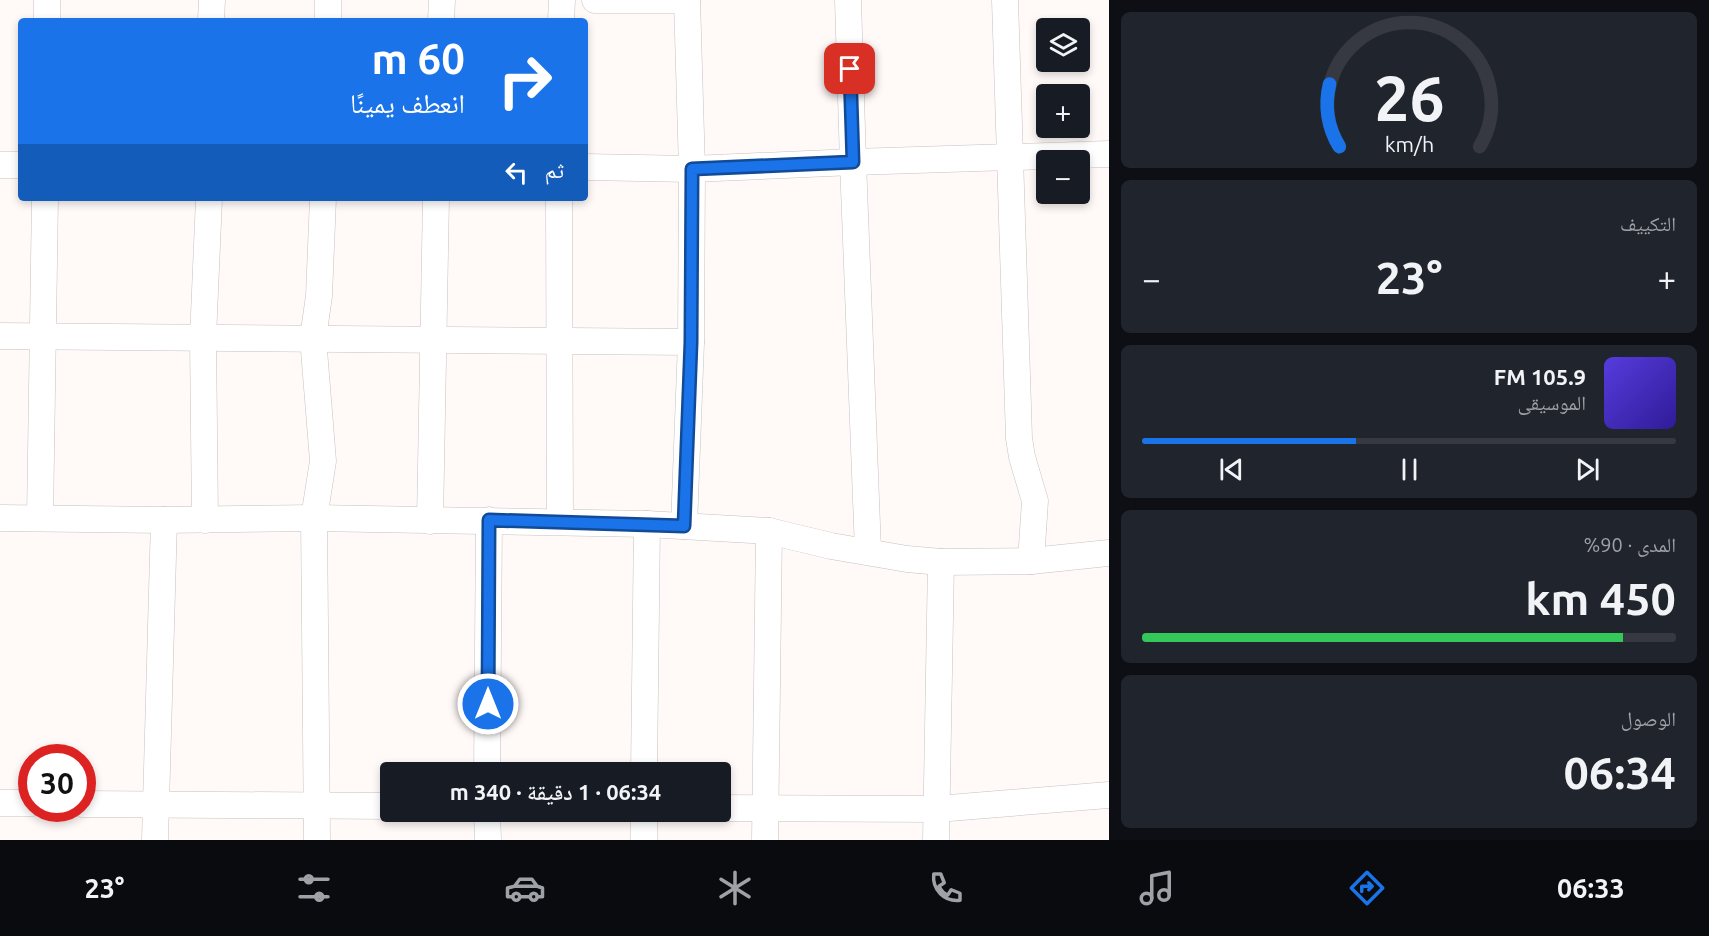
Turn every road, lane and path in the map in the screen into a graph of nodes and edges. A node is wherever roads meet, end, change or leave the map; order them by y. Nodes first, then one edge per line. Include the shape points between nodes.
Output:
1 (47, 0) edge
2 (212, 0) edge
3 (328, 0) edge
4 (442, 0) edge
5 (561, 0) edge
6 (595, 0) edge
7 (687, 0) edge
8 (848, 0) edge
9 (1005, 0) edge
10 (47, 18) edge
11 (212, 18) edge
12 (328, 18) edge
13 (441, 18) edge
14 (561, 18) edge
15 (1109, 154) edge
16 (1010, 158) junction
17 (853, 162) junction
18 (0, 165) edge
19 (18, 165) edge
20 (588, 167) edge
21 (692, 169) junction
22 (45, 201) edge
23 (209, 201) edge
24 (323, 201) edge
25 (436, 201) edge
26 (559, 201) edge
27 (0, 336) edge
28 (42, 336) junction
29 (203, 338) junction
30 (314, 338) junction
31 (433, 341) junction
32 (560, 342) junction
33 (691, 342) junction
34 (0, 518) edge
35 (40, 518) junction
36 (314, 518) junction
37 (164, 520) junction
38 (205, 520) junction
39 (489, 520) junction
40 (430, 521) junction
41 (560, 522) junction
42 (647, 524) junction
43 (684, 526) junction
44 (769, 531) junction
45 (868, 551) junction
46 (1109, 553) edge
47 (1031, 561) junction
48 (941, 562) junction
49 (488, 762) edge
50 (644, 762) edge
51 (1109, 795) edge
52 (0, 803) edge
53 (18, 803) edge
54 (96, 804) edge
55 (156, 804) junction
56 (317, 805) junction
57 (380, 806) edge
58 (731, 808) edge
59 (766, 808) junction
60 (937, 809) junction
61 (488, 822) edge
62 (644, 822) edge
63 (155, 840) edge
64 (317, 840) edge
65 (488, 840) edge
66 (644, 840) edge
67 (765, 840) edge
68 (936, 840) edge

1 - 10 street
2 - 11 street
3 - 12 street
4 - 13 street
5 - 14 street
6 - 7 street
7 - 21 street
8 - 17 street
9 - 16 street
15 - 16 street
16 - 17 street
16 - 47 street via 1019,438 1035,501
17 - 21 street
17 - 45 street
18 - 19 street
20 - 21 street
21 - 33 street
22 - 28 street
23 - 29 street
24 - 30 street
25 - 31 street
26 - 32 street
27 - 28 street
28 - 29 street
28 - 35 street
29 - 30 street
29 - 38 street
30 - 31 street
30 - 36 street via 322,461
31 - 32 street
31 - 40 street
32 - 33 street
32 - 41 street
33 - 43 street
34 - 35 street
35 - 37 street
36 - 38 street
36 - 40 street
36 - 56 street
37 - 38 street
37 - 55 street
39 - 40 street
39 - 41 street
39 - 49 street
41 - 42 street
42 - 43 street
42 - 50 street
43 - 44 street
44 - 45 street
44 - 59 street
45 - 48 street
46 - 47 street
47 - 48 street
48 - 60 street
51 - 60 street
52 - 53 street
54 - 55 street
55 - 56 street
55 - 63 street
56 - 57 street
56 - 64 street
58 - 59 street
59 - 60 street
59 - 67 street
60 - 68 street
61 - 65 street
62 - 66 street

